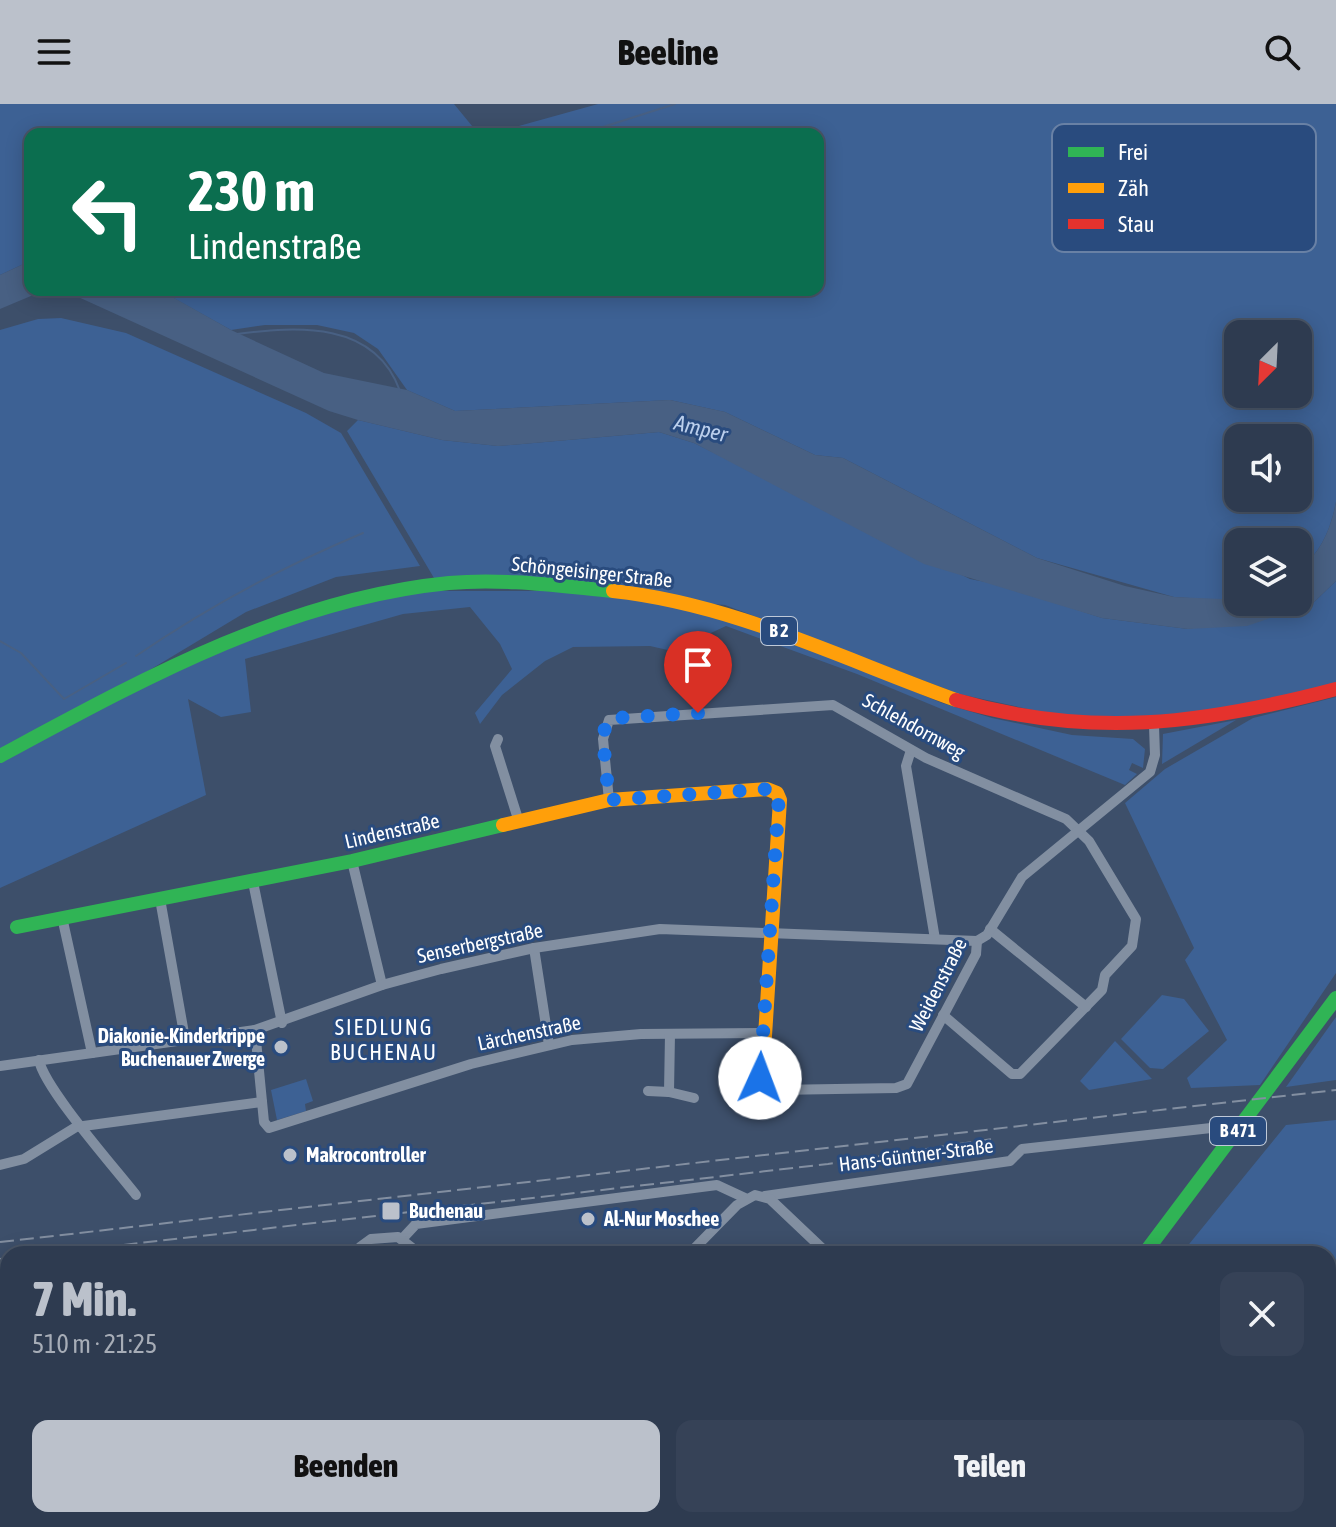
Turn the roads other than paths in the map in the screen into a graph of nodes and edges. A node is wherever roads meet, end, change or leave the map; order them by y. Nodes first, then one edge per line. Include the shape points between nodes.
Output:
1 (1336, 689) edge
2 (1154, 726) junction
3 (498, 739) dead end
4 (911, 750) junction
5 (0, 756) edge
6 (609, 800) junction
7 (519, 822) junction
8 (1080, 830) junction
9 (352, 861) junction
10 (253, 882) junction
11 (160, 899) junction
12 (62, 917) junction
13 (17, 927) dead end
14 (990, 929) junction
15 (770, 931) junction
16 (935, 939) junction
17 (977, 941) junction
18 (534, 948) junction
19 (382, 985) junction
20 (1336, 998) edge
21 (1086, 1007) junction
22 (943, 1015) junction
23 (282, 1023) junction
24 (255, 1030) junction
25 (762, 1033) junction
26 (670, 1034) junction
27 (185, 1039) junction
28 (549, 1045) junction
29 (92, 1053) junction
30 (39, 1060) junction
31 (0, 1066) edge
32 (762, 1083) junction
33 (648, 1091) dead end
34 (669, 1092) junction
35 (744, 1097) dead end
36 (694, 1098) dead end
37 (262, 1102) junction
38 (82, 1127) junction
39 (1211, 1128) dead end
40 (0, 1165) edge
41 (136, 1195) dead end
42 (765, 1196) junction
43 (745, 1198) junction
44 (403, 1238) junction
45 (361, 1246) edge
46 (412, 1246) edge
47 (697, 1246) edge
48 (819, 1246) edge
49 (1151, 1246) edge

1 - 2 main road, Schöngeisinger Straße / B 2 via 1256,711
2 - 5 main road, Schöngeisinger Straße / B 2 via 1059,724 996,711 738,616 644,594 451,583 342,601 252,631 143,680
2 - 8 street, Weidenstraße via 1150,772
3 - 7 street via 495,746
4 - 6 street, Schlehdornweg via 833,705 616,718 606,722 603,731
4 - 8 street, Schlehdornweg
4 - 16 street via 906,766
6 - 7 main road, Lindenstraße
6 - 15 main road, Lindenstraße via 767,789 777,793
7 - 9 main road, Lindenstraße
8 - 14 street, Weidenstraße via 1022,877
8 - 21 street via 1134,912 1137,926 1132,946 1105,975 1102,990
9 - 10 main road, Lindenstraße
9 - 19 street
10 - 11 main road, Lindenstraße
10 - 23 street
11 - 12 main road, Lindenstraße
11 - 27 street
12 - 13 main road, Lindenstraße
12 - 29 street
14 - 17 street, Weidenstraße
14 - 21 street
15 - 16 street, Senserbergstraße
15 - 18 street, Senserbergstraße via 660,929
15 - 25 main road
16 - 17 street, Senserbergstraße
17 - 22 street, Weidenstraße via 976,954
18 - 19 street, Senserbergstraße
18 - 28 street
19 - 23 street, Senserbergstraße
20 - 49 main road, B 471
21 - 22 street via 1020,1074 1012,1074
22 - 32 street, Weidenstraße via 902,1087 776,1090
23 - 24 street, Senserbergstraße
24 - 27 street, Senserbergstraße
24 - 37 street
25 - 26 street, Lärchenstraße
25 - 32 main road
26 - 28 street, Lärchenstraße
26 - 34 street
27 - 29 street, Senserbergstraße
28 - 37 street, Lärchenstraße via 471,1064 274,1128 266,1126
29 - 30 street, Senserbergstraße
30 - 31 street, Senserbergstraße
30 - 38 street
32 - 35 street
33 - 34 street
34 - 36 street
37 - 38 street
38 - 40 street via 24,1159
38 - 41 street
39 - 42 street, Hans-Güntner-Straße via 1048,1145 1022,1149 1010,1161
42 - 43 street, Hans-Güntner-Straße
42 - 48 street
43 - 44 street via 717,1185 416,1224
43 - 47 street
44 - 45 street via 371,1239
44 - 46 street

